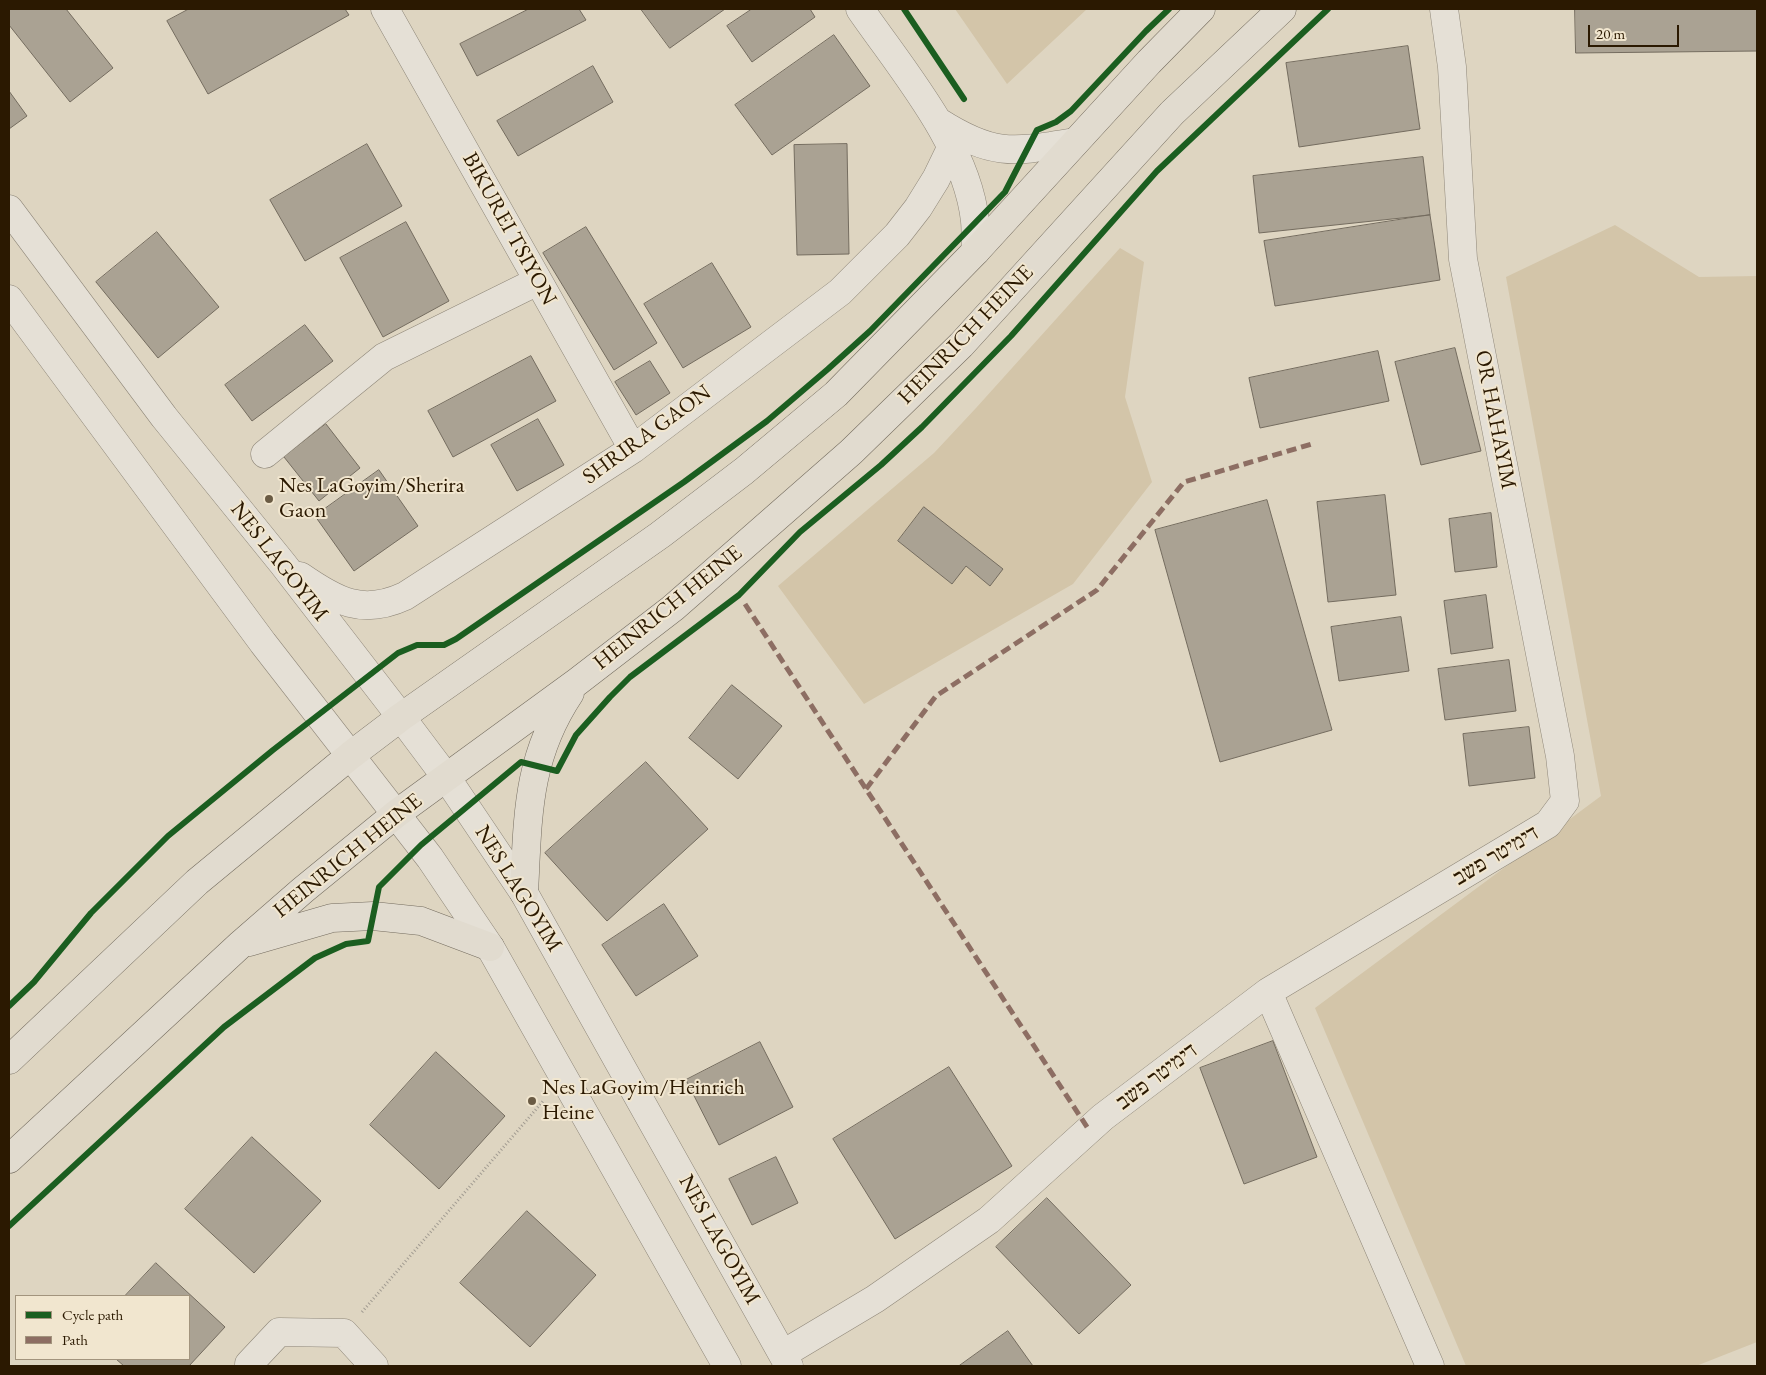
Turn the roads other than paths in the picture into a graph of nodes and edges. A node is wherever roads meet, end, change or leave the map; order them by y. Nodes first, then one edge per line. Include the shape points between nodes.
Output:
1 (384, 9) edge
2 (860, 9) edge
3 (1201, 9) edge
4 (1282, 9) edge
5 (1444, 9) edge
6 (938, 121) junction
7 (1075, 142) junction
8 (952, 146) junction
9 (9, 209) edge
10 (976, 251) junction
11 (538, 282) junction
12 (9, 299) edge
13 (633, 449) junction
14 (265, 454) dead end
15 (283, 564) junction
16 (577, 682) junction
17 (401, 717) junction
18 (351, 755) junction
19 (446, 777) junction
20 (396, 814) junction
21 (1548, 824) joint
22 (524, 893) junction
23 (241, 944) junction
24 (490, 947) junction
25 (1268, 992) junction
26 (9, 1060) edge
27 (9, 1159) edge
28 (786, 1360) edge
29 (249, 1364) dead end
30 (374, 1366) edge
31 (727, 1366) edge
32 (1430, 1366) edge

1 - 11 street, BIKUREI TSIYON
2 - 6 street
3 - 7 main road
4 - 16 main road, HEINRICH HEINE via 1172,113 961,345 851,452 673,608
5 - 21 street, OR HAHAYIM via 1452,67 1463,259 1560,756 1564,801
6 - 7 street via 977,144 996,149 1026,150
6 - 8 street
7 - 10 main road
8 - 10 street via 972,204
8 - 13 street, SHRIRA GAON via 918,208 897,235 840,292
9 - 15 street, NES LAGOYIM via 164,417
10 - 17 main road via 836,394 744,471 660,535
11 - 13 street, BIKUREI TSIYON
11 - 14 street via 384,357
12 - 18 street via 269,650
13 - 15 street, SHRIRA GAON via 390,603 362,606 346,602 324,592
15 - 17 street, NES LAGOYIM
16 - 19 main road, HEINRICH HEINE
16 - 22 main road via 556,714 532,783
17 - 18 main road
17 - 19 street, NES LAGOYIM
18 - 20 street
18 - 26 main road via 197,882
19 - 20 main road, HEINRICH HEINE
19 - 22 street, NES LAGOYIM
20 - 23 main road, HEINRICH HEINE
20 - 24 street
21 - 25 street, דימיטר פשב
22 - 28 street, NES LAGOYIM
23 - 24 main road via 332,918 373,916 420,920
23 - 27 main road, HEINRICH HEINE
24 - 31 street
25 - 28 street, דימיטר פשב via 1103,1118 989,1220
25 - 32 street
29 - 30 street via 279,1332 344,1333

